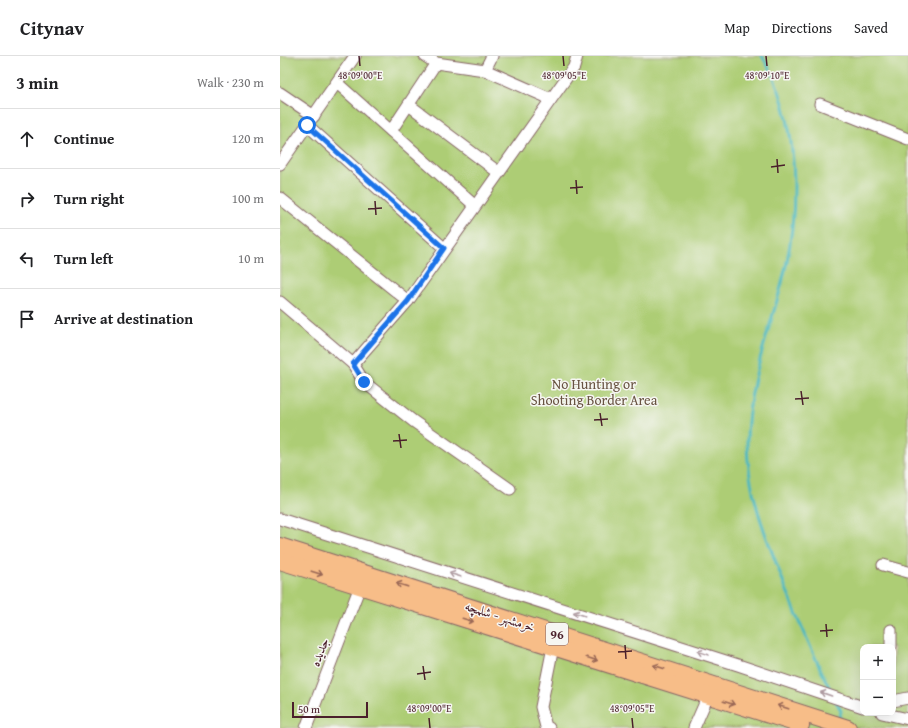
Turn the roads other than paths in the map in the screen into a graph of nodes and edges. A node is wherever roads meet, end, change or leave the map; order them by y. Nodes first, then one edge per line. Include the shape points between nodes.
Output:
1 (356, 56) edge
2 (425, 56) edge
3 (492, 56) edge
4 (577, 56) edge
5 (436, 63) junction
6 (484, 70) junction
7 (337, 83) junction
8 (280, 92) edge
9 (551, 99) junction
10 (820, 104) dead end
11 (409, 106) junction
12 (314, 116) junction
13 (307, 125) junction
14 (391, 131) junction
15 (907, 136) edge
16 (280, 164) edge
17 (498, 172) junction
18 (280, 198) edge
19 (474, 205) junction
20 (444, 248) junction
21 (408, 301) junction
22 (280, 302) edge
23 (353, 364) junction
24 (510, 489) dead end
25 (280, 519) edge
26 (280, 546) edge
27 (280, 561) edge
28 (883, 565) dead end
29 (908, 572) edge
30 (362, 580) junction
31 (891, 630) dead end
32 (892, 644) edge
33 (553, 647) junction
34 (708, 696) junction
35 (908, 698) edge
36 (896, 700) edge
37 (860, 706) edge
38 (895, 716) edge
39 (908, 719) edge
40 (842, 726) edge
41 (306, 728) edge
42 (549, 728) edge
43 (694, 728) edge
44 (812, 728) edge

1 - 7 street
2 - 5 street
3 - 6 street
4 - 9 street via 574,67
5 - 6 street
5 - 11 street
6 - 9 street
7 - 12 street
7 - 14 street
8 - 12 street
9 - 17 street
10 - 15 street
11 - 14 street
11 - 17 street
12 - 13 street
13 - 16 street
13 - 20 street
14 - 19 street
17 - 19 street
18 - 21 street
19 - 20 street
20 - 21 street
21 - 23 street
22 - 23 street
23 - 24 street via 364,382
37 -> 25 street, 96
26 - 30 highway, خرمشهر - شلمچه / 96
27 -> 30 highway, خرمشهر - شلمچه / 96
28 - 29 street
30 -> 33 highway, خرمشهر - شلمچه / 96
40 -> 30 highway, خرمشهر - شلمچه / 96
30 - 41 street, جدیده
31 - 32 street
33 -> 34 highway, خرمشهر - شلمچه / 96
33 - 42 street via 541,707 546,726
34 - 43 street
34 -> 44 highway, خرمشهر - شلمچه / 96
35 - 36 street
38 - 39 street

